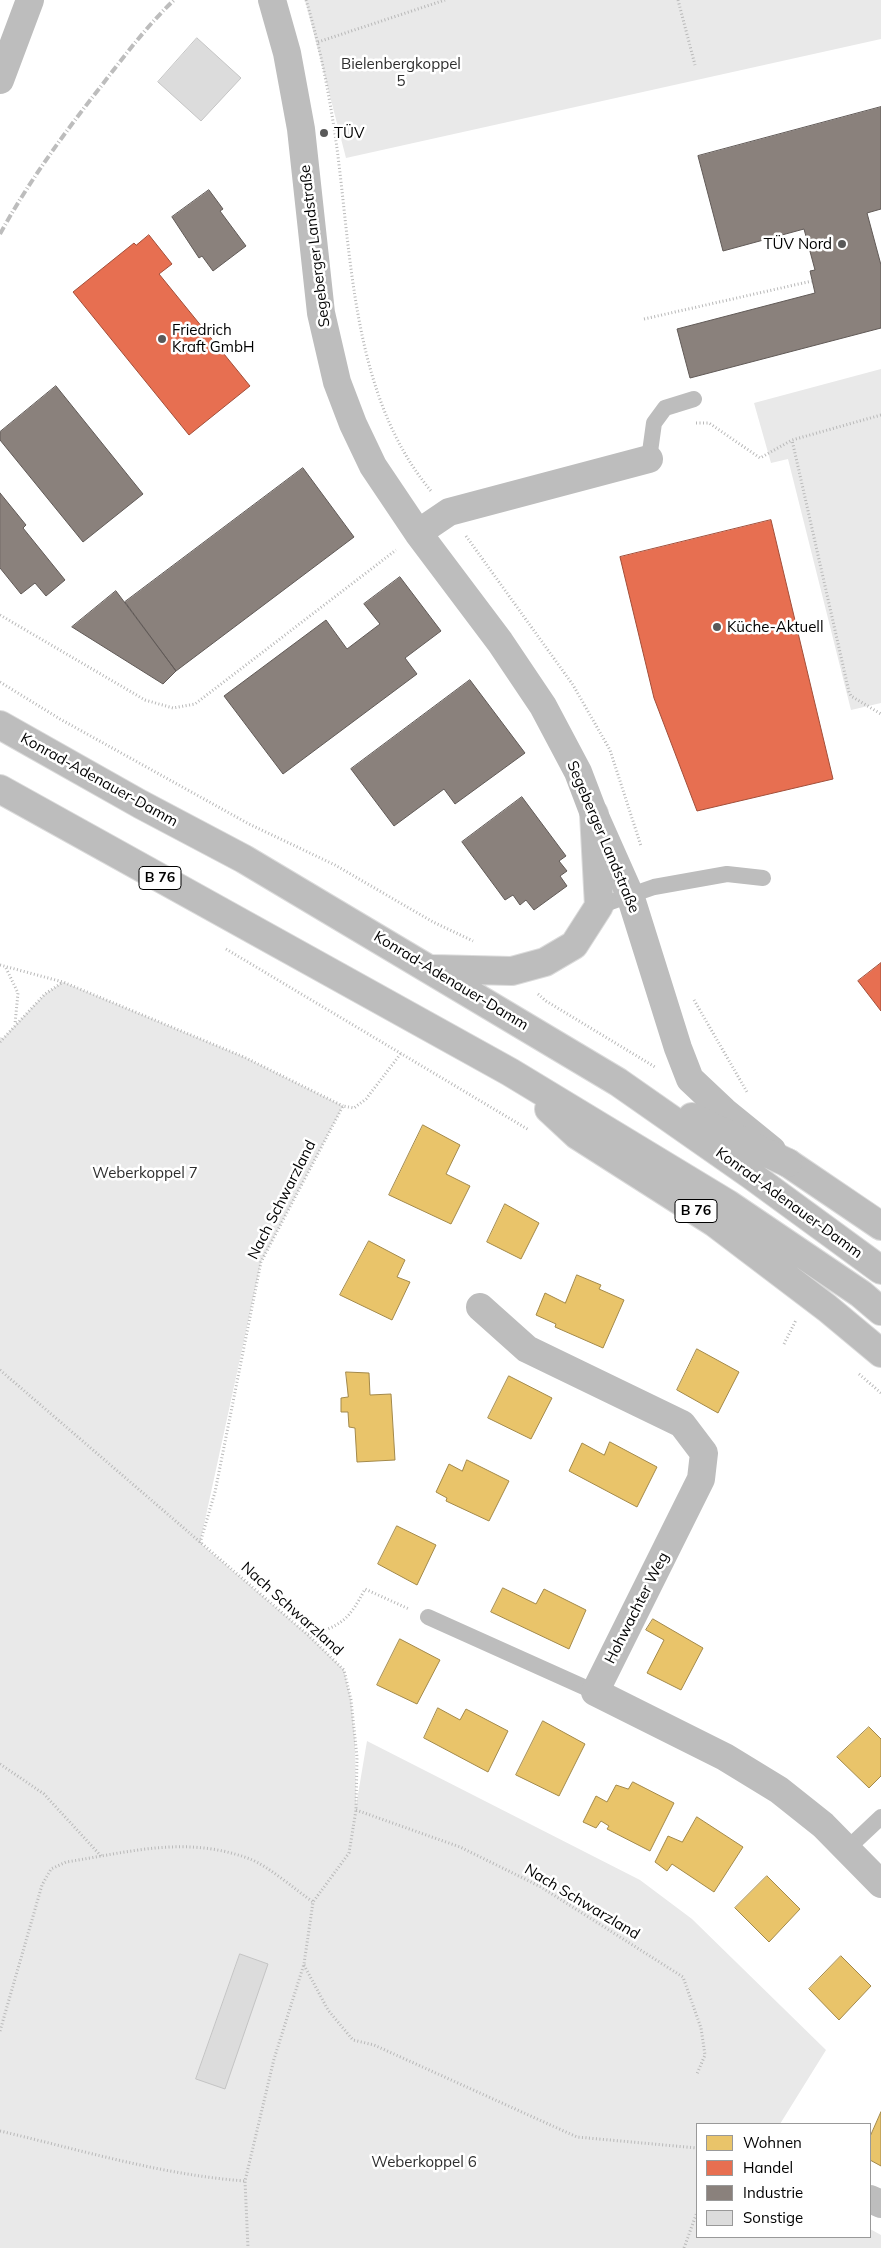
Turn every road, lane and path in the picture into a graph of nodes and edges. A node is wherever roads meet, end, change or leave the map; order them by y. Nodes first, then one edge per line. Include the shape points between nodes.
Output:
1 (30, 0) edge
2 (272, 0) edge
3 (306, 0) edge
4 (446, 0) edge
5 (678, 0) edge
6 (319, 42) junction
7 (695, 65) dead end
8 (0, 80) edge
9 (812, 281) dead end
10 (644, 319) dead end
11 (694, 400) dead end
12 (881, 415) edge
13 (708, 424) dead end
14 (792, 440) junction
15 (649, 459) joint
16 (449, 512) junction
17 (418, 533) junction
18 (0, 615) edge
19 (0, 682) edge
20 (881, 714) edge
21 (0, 725) edge
22 (0, 789) edge
23 (594, 814) junction
24 (763, 878) dead end
25 (642, 891) junction
26 (599, 906) junction
27 (477, 944) dead end
28 (219, 945) dead end
29 (0, 965) edge
30 (6, 968) junction
31 (431, 969) junction
32 (63, 982) junction
33 (535, 991) dead end
34 (693, 996) dead end
35 (15, 1024) junction
36 (0, 1042) edge
37 (658, 1070) dead end
38 (510, 1072) junction
39 (618, 1082) junction
40 (746, 1091) dead end
41 (343, 1106) junction
42 (788, 1163) junction
43 (881, 1226) edge
44 (881, 1270) edge
45 (480, 1307) dead end
46 (881, 1311) edge
47 (796, 1319) dead end
48 (784, 1344) dead end
49 (881, 1353) edge
50 (0, 1370) edge
51 (200, 1543) junction
52 (428, 1618) joint
53 (307, 1634) junction
54 (595, 1692) junction
55 (0, 1764) edge
56 (356, 1810) junction
57 (881, 1817) edge
58 (846, 1849) junction
59 (101, 1857) junction
60 (881, 1884) edge
61 (313, 1902) junction
62 (304, 1964) junction
63 (0, 2031) edge
64 (698, 2074) dead end
65 (0, 2132) edge
66 (696, 2148) edge
67 (245, 2181) junction
68 (696, 2215) edge
69 (248, 2248) edge
70 (684, 2248) edge

1 - 8 main road
2 - 17 main road, Segeberger Landstraße via 287,53 301,129 321,313 337,382 373,466
3 - 6 path
4 - 6 path
5 - 7 path
6 - 16 path via 336,140 356,312 372,374 401,445 423,481
9 - 10 path
11 - 15 lane via 665,408 654,423
12 - 14 path
13 - 14 path via 760,458
14 - 20 path via 849,692
15 - 16 main road
16 - 17 main road
16 - 25 path via 573,685 610,750
17 - 18 path via 195,704 173,708 145,700
17 - 23 main road, Segeberger Landstraße via 500,642 543,706 578,772
19 - 27 path via 249,824 335,865
21 - 31 main road, Konrad-Adenauer-Damm via 244,859
22 - 38 main road, B 76
23 - 25 main road, Segeberger Landstraße
23 - 26 main road
24 - 25 lane via 727,874
25 - 26 lane
25 - 42 main road, Segeberger Landstraße via 678,1048 690,1079
26 - 31 main road via 574,945 545,962 512,971
28 - 41 path via 402,1052 366,1099 354,1108
29 - 30 path
30 - 32 path
30 - 35 path via 18,993
31 - 39 main road, Konrad-Adenauer-Damm
32 - 35 path
32 - 41 path via 244,1057
33 - 37 path
34 - 40 path
35 - 36 path
38 - 46 main road, B 76 via 728,1204
38 - 49 main road, B 76 via 577,1135 715,1223
39 - 42 main road
39 - 44 main road, Konrad-Adenauer-Damm
41 - 51 path, Nach Schwarzland via 261,1262 215,1492
42 - 43 main road
45 - 54 main road, Hohwachter Weg via 527,1349 682,1424 704,1453 701,1479
47 - 48 path
50 - 51 path
51 - 53 path, Nach Schwarzland
52 - 53 path via 365,1589 354,1612 335,1626
52 - 54 lane
53 - 56 path, Nach Schwarzland via 344,1670 352,1700 357,1757
54 - 58 main road via 725,1757 778,1790 823,1825
55 - 59 path via 44,1794
56 - 61 path via 349,1853
56 - 64 path, Nach Schwarzland via 460,1847 541,1887 683,1977 701,2028 704,2055
57 - 58 lane
58 - 60 main road
59 - 61 path via 168,1846 206,1846 252,1860
59 - 63 path via 66,1862 51,1869 42,1885
61 - 62 path
62 - 66 path via 328,2010 353,2040 374,2045 577,2138
62 - 67 path via 274,2060
65 - 67 path via 164,2170
67 - 69 path
68 - 70 path

